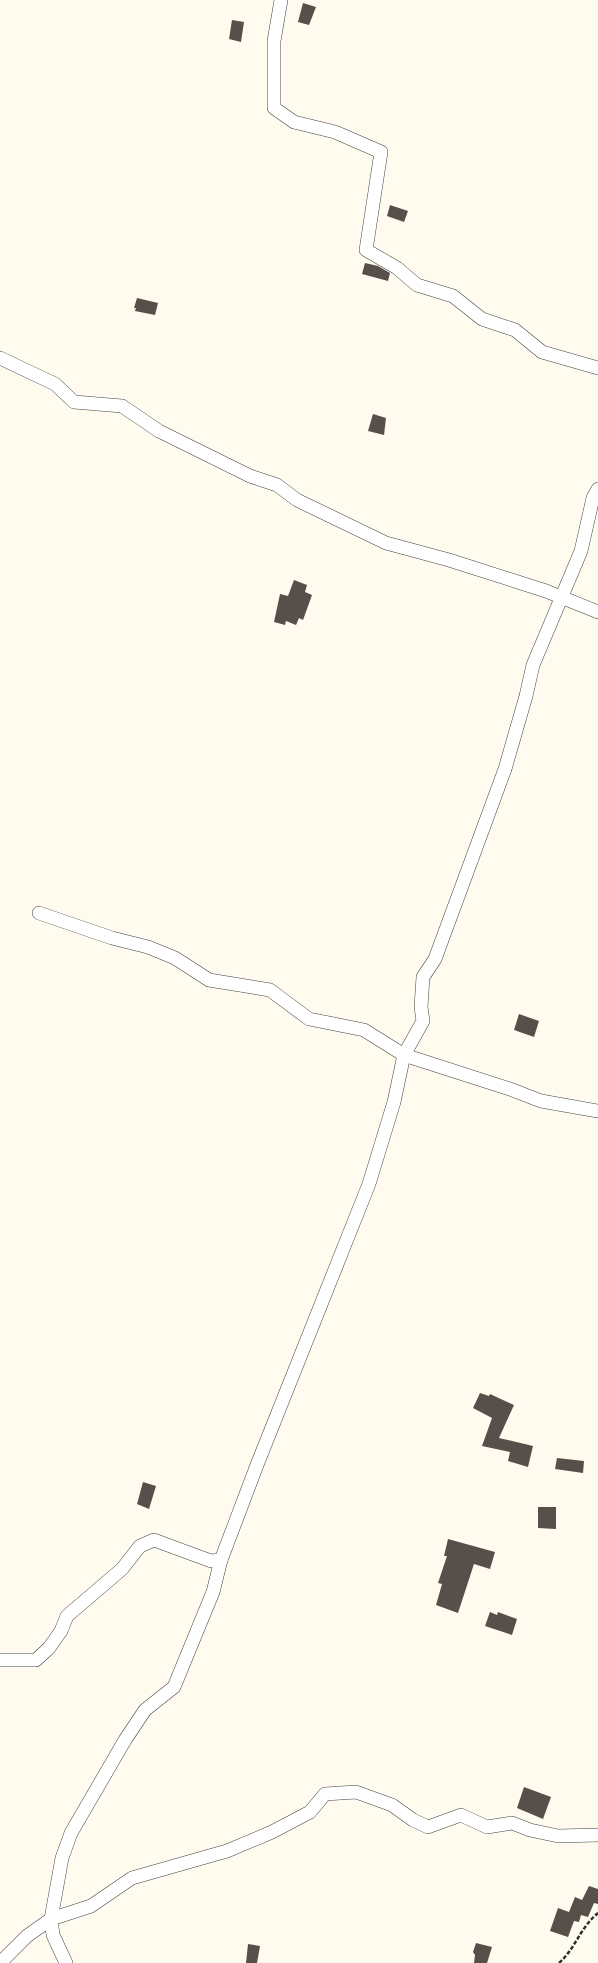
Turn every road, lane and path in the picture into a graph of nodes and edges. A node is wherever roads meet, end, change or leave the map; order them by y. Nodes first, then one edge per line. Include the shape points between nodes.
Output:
1 (281, 0) edge
2 (0, 358) edge
3 (598, 368) edge
4 (598, 489) edge
5 (563, 597) junction
6 (598, 612) edge
7 (39, 913) dead end
8 (404, 1055) junction
9 (598, 1110) edge
10 (221, 1560) junction
11 (0, 1660) edge
12 (598, 1835) edge
13 (598, 1913) edge
14 (51, 1919) junction
15 (0, 1963) edge
16 (66, 1963) edge
17 (559, 1963) edge

1 - 3 street via 274,41 274,108 294,122 335,132 381,152 366,250 397,268 417,285 453,296 482,319 515,330 542,352
2 - 5 street via 55,384 74,402 122,406 159,431 250,476 277,485 297,500 386,543
4 - 5 street via 593,498 581,551
5 - 6 street
5 - 8 street via 533,665 505,769 436,959 423,977 423,1021
7 - 8 street via 112,938 148,947 175,958 209,980 270,990 309,1019 364,1030
8 - 9 street via 541,1101
8 - 10 street via 394,1102 369,1184 262,1450
10 - 11 street via 211,1561 154,1540 140,1546 122,1569 68,1616 62,1631 36,1660
10 - 14 street via 213,1592 174,1687 145,1710 71,1833 62,1858
12 - 14 street via 558,1836 512,1823 487,1827 461,1815 428,1827 392,1805 356,1792 326,1794 310,1812 272,1832 227,1850 132,1878 91,1906
13 - 17 path via 587,1923 569,1954
14 - 15 street via 28,1936
14 - 16 street via 53,1935

